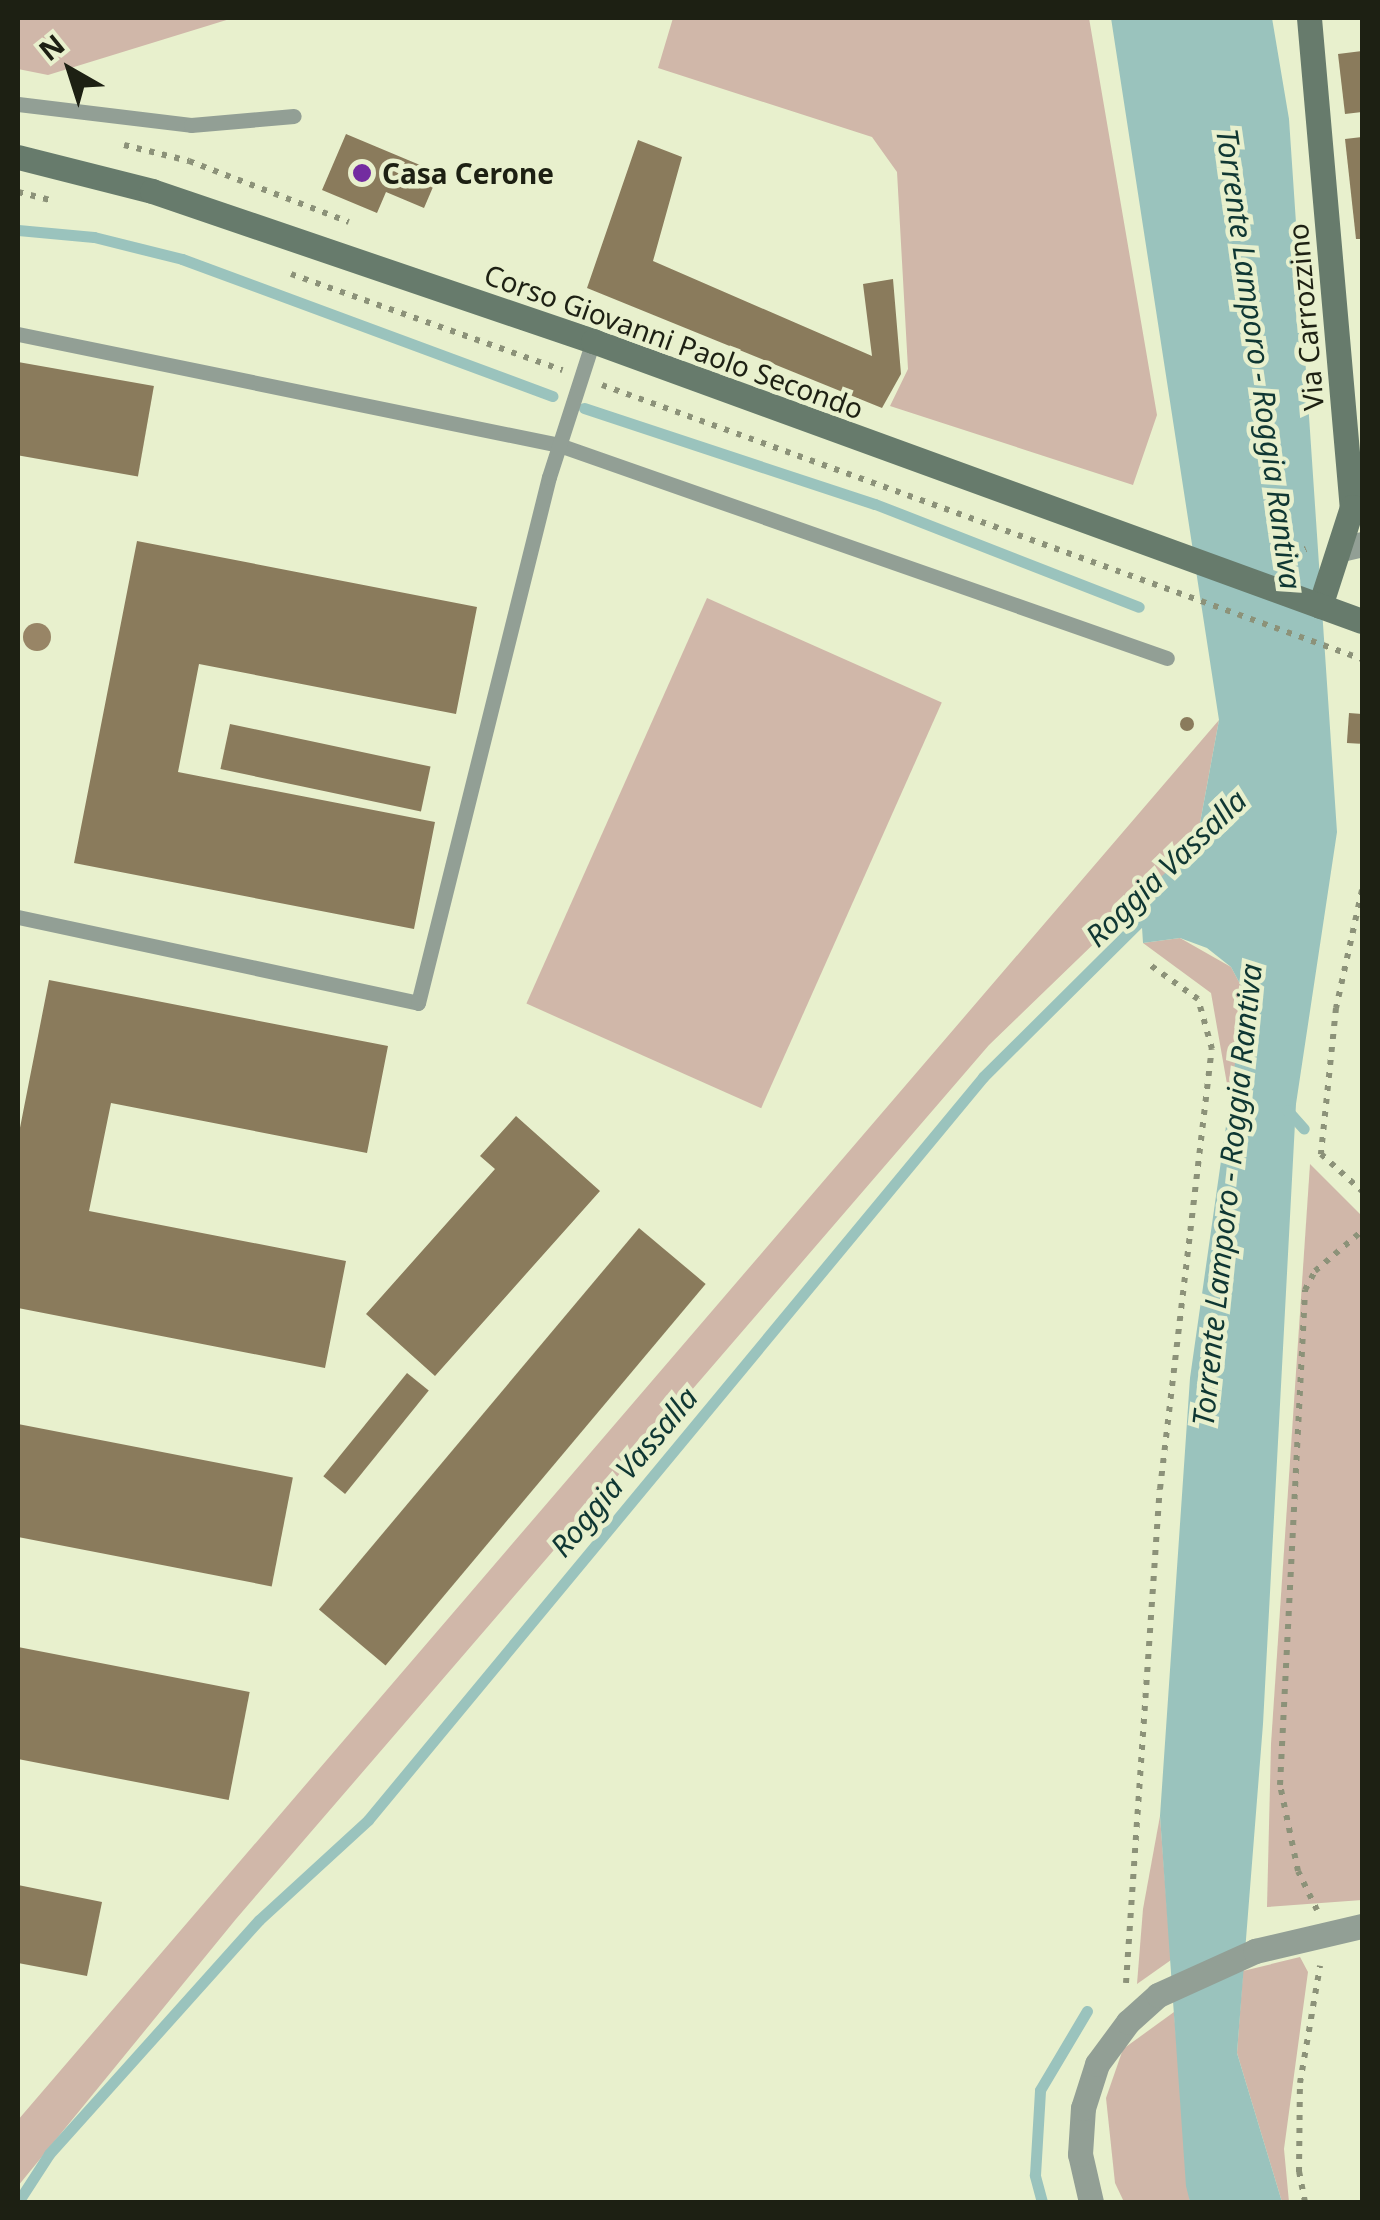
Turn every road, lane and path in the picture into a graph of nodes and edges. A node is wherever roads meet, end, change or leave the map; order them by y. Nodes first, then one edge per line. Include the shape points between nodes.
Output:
1 (1308, 18) edge
2 (18, 104) edge
3 (294, 116) dead end
4 (18, 157) edge
5 (18, 334) edge
6 (593, 341) junction
7 (559, 445) junction
8 (1316, 540) dead end
9 (1352, 546) edge
10 (1275, 560) dead end
11 (1182, 594) dead end
12 (1312, 603) junction
13 (1362, 621) edge
14 (1168, 658) dead end
15 (1360, 658) edge
16 (1362, 890) edge
17 (18, 917) edge
18 (1150, 965) dead end
19 (1362, 1192) edge
20 (1362, 1231) edge
21 (1362, 1926) edge
22 (1324, 1934) junction
23 (1128, 2022) junction
24 (1091, 2202) edge
25 (1306, 2202) edge

1 - 9 main road, Via Carrozzino
2 - 3 lane via 191,126
4 - 6 main road, Corso Giovanni Paolo Secondo via 152,191
5 - 7 lane
6 - 7 lane
6 - 12 main road, Corso Giovanni Paolo Secondo
7 - 14 lane
7 - 17 lane via 418,1002
8 - 10 path
9 - 12 main road, Via Carrozzino
11 - 15 path
12 - 13 main road, Corso Giovanni Paolo Secondo
16 - 19 path via 1336,1008 1321,1154
18 - 23 path via 1198,999 1212,1050 1160,1488
20 - 22 path via 1314,1271 1304,1290 1280,1785 1298,1871
21 - 22 street
22 - 23 street via 1289,1941 1158,1994
22 - 25 path via 1300,2083 1299,2172
23 - 24 street via 1097,2064 1082,2108 1080,2154

